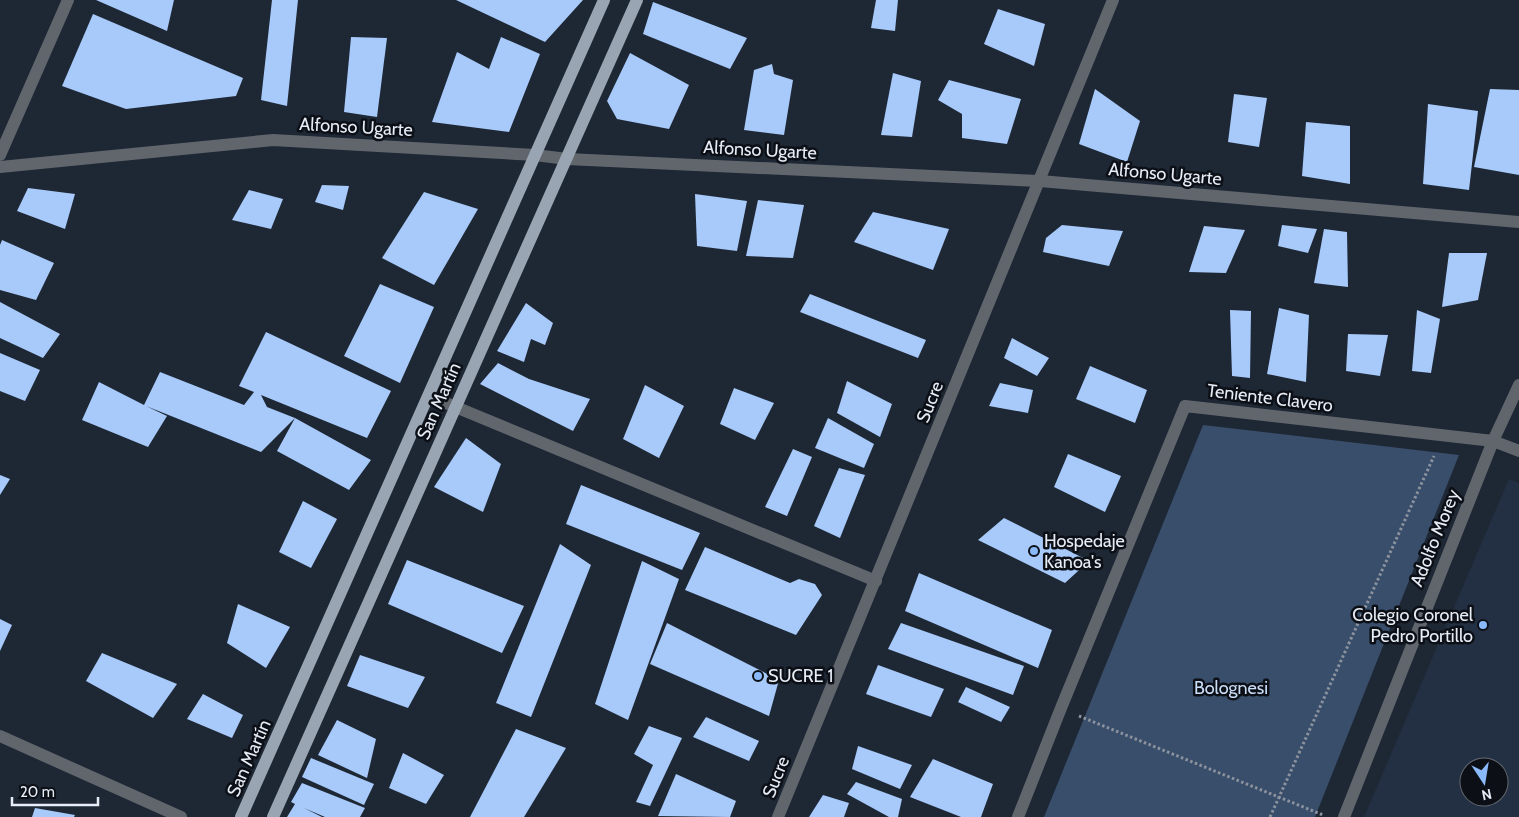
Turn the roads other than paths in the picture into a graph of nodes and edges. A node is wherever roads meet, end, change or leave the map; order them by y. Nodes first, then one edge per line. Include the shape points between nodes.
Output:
1 (68, 0) edge
2 (604, 0) edge
3 (637, 0) edge
4 (1113, 0) edge
5 (0, 155) edge
6 (535, 155) junction
7 (567, 159) junction
8 (0, 167) edge
9 (1040, 181) junction
10 (1519, 222) edge
11 (1519, 385) edge
12 (429, 396) junction
13 (455, 407) junction
14 (1493, 441) junction
15 (1519, 452) edge
16 (876, 581) junction
17 (0, 736) edge
18 (181, 817) edge
19 (242, 817) edge
20 (273, 817) edge
21 (778, 817) edge
22 (1018, 817) edge
23 (1344, 817) edge

1 - 5 street
2 - 6 main road, San Martín
3 - 7 main road, San Martín
4 - 9 street, Sucre
6 - 7 street, Alfonso Ugarte
6 - 8 street, Alfonso Ugarte via 273,140
6 - 12 main road, San Martín
7 - 9 street, Alfonso Ugarte
7 - 13 main road, San Martín
9 - 10 street, Alfonso Ugarte
9 - 16 street, Sucre
11 - 14 street, Adolfo Morey
12 - 13 street
12 - 19 main road, San Martín
13 - 16 street
13 - 20 main road, San Martín
14 - 15 street, Teniente Clavero
14 - 22 street, Teniente Clavero via 1186,406
14 - 23 street, Adolfo Morey
16 - 21 street, Sucre
17 - 18 street

